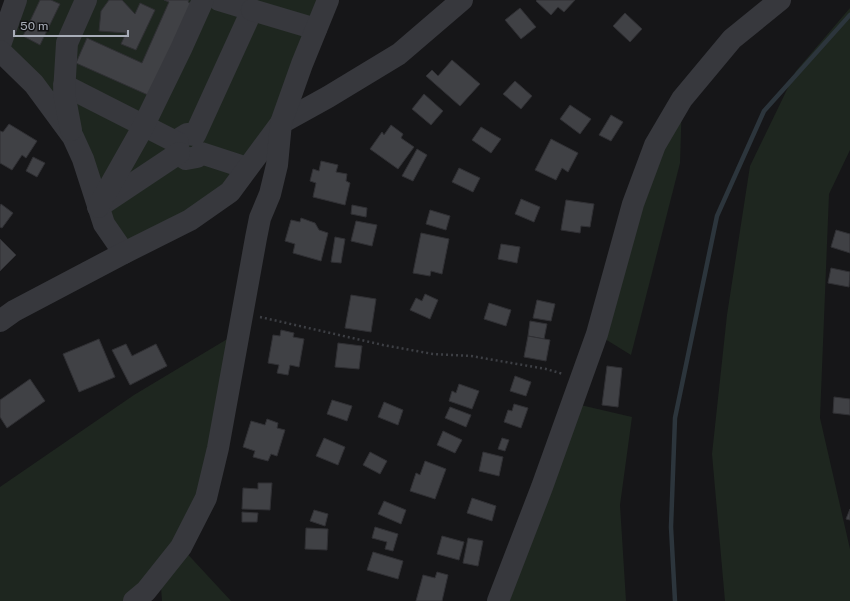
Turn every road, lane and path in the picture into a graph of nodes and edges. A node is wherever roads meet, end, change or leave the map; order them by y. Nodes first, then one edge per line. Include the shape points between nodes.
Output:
1 (16, 0) edge
2 (86, 0) edge
3 (203, 0) edge
4 (219, 0) edge
5 (328, 0) edge
6 (462, 0) edge
7 (780, 0) edge
8 (252, 10) junction
9 (316, 29) junction
10 (0, 45) edge
11 (0, 52) edge
12 (64, 85) junction
13 (281, 123) junction
14 (144, 125) junction
15 (73, 137) junction
16 (179, 148) junction
17 (247, 168) junction
18 (98, 207) junction
19 (124, 253) junction
20 (242, 313) junction
21 (0, 321) edge
22 (581, 380) junction
23 (134, 601) edge
24 (498, 601) edge

1 - 10 street
2 - 12 street via 67,43
3 - 14 street
4 - 8 street
5 - 9 street
6 - 13 street via 399,54
7 - 22 street via 732,39 682,99 655,145 634,204 597,334
8 - 9 street
8 - 16 street via 195,135 187,134 179,139
9 - 13 street
11 - 15 street via 34,84
12 - 14 street
12 - 15 street
13 - 17 street
13 - 20 street via 277,165 270,194 260,218
14 - 16 street
14 - 18 street
15 - 18 street
16 - 17 street via 180,156 186,159 197,157 200,153
16 - 18 street
17 - 19 street via 230,192 202,212
18 - 19 street via 104,224
19 - 21 street via 14,311
20 - 22 path via 383,345 433,354 472,356 546,369
20 - 23 street via 218,448 206,498 181,547 146,591
22 - 24 street

